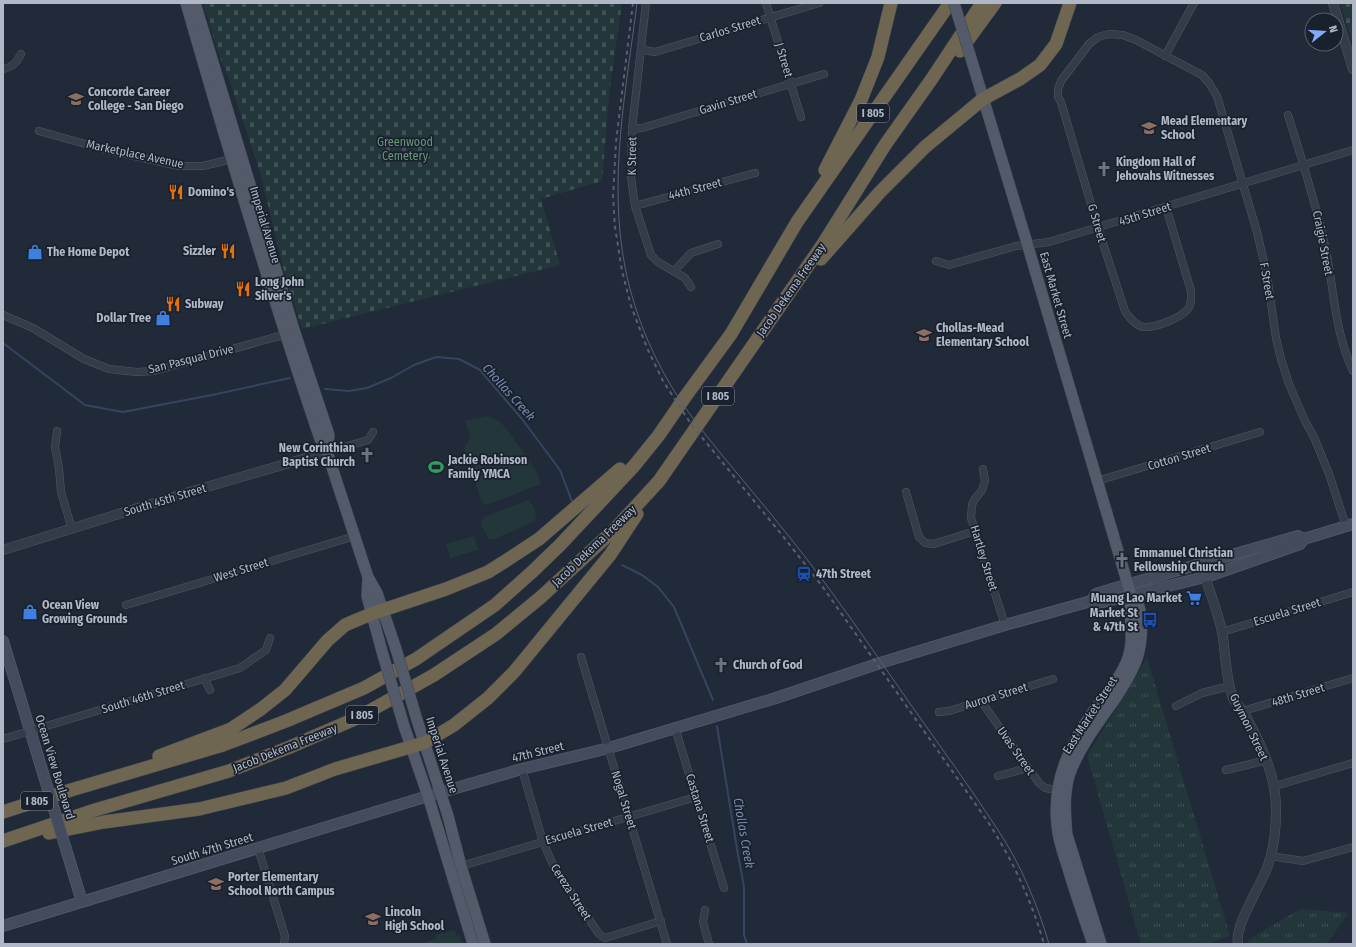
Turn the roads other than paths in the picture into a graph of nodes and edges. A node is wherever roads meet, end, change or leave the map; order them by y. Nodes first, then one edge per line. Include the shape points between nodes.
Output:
1 (186, 3) edge
2 (195, 3) edge
3 (646, 3) edge
4 (766, 3) edge
5 (819, 3) edge
6 (891, 3) edge
7 (950, 3) edge
8 (954, 3) edge
9 (982, 3) edge
10 (995, 3) edge
11 (1070, 3) edge
12 (1194, 3) edge
13 (1333, 3) edge
14 (770, 16) junction
15 (641, 48) junction
16 (21, 54) dead end
17 (1165, 56) junction
18 (3, 69) edge
19 (1353, 69) edge
20 (824, 74) dead end
21 (791, 84) junction
22 (983, 100) junction
23 (1288, 115) dead end
24 (801, 117) dead end
25 (632, 128) junction
26 (39, 131) dead end
27 (886, 145) junction
28 (1353, 150) edge
29 (232, 159) junction
30 (1304, 165) junction
31 (755, 173) dead end
32 (1243, 183) junction
33 (635, 206) junction
34 (1166, 207) junction
35 (797, 222) junction
36 (1098, 228) junction
37 (718, 244) dead end
38 (1027, 244) junction
39 (936, 262) dead end
40 (674, 271) junction
41 (692, 287) dead end
42 (776, 311) junction
43 (3, 315) edge
44 (290, 334) junction
45 (1353, 371) edge
46 (57, 431) dead end
47 (373, 432) dead end
48 (1260, 432) dead end
49 (659, 435) junction
50 (327, 452) junction
51 (983, 469) dead end
52 (659, 481) junction
53 (1097, 481) junction
54 (906, 492) dead end
55 (1349, 525) edge
56 (72, 529) junction
57 (975, 531) junction
58 (355, 536) junction
59 (1304, 539) junction
60 (3, 550) edge
61 (1205, 577) junction
62 (1129, 590) junction
63 (1353, 592) edge
64 (126, 605) dead end
65 (377, 612) junction
66 (1005, 625) junction
67 (1222, 632) junction
68 (270, 638) dead end
69 (3, 641) edge
70 (581, 657) dead end
71 (204, 678) junction
72 (1353, 678) edge
73 (1053, 679) dead end
74 (1230, 686) junction
75 (210, 690) dead end
76 (981, 701) junction
77 (1176, 706) dead end
78 (1243, 711) junction
79 (939, 712) dead end
80 (675, 728) junction
81 (31, 731) junction
82 (3, 739) edge
83 (424, 743) junction
84 (411, 746) junction
85 (608, 748) junction
86 (1267, 760) junction
87 (1353, 763) edge
88 (1028, 768) junction
89 (522, 769) junction
90 (1226, 770) dead end
91 (998, 776) dead end
92 (1275, 786) junction
93 (71, 790) junction
94 (1058, 790) junction
95 (441, 793) junction
96 (428, 796) junction
97 (696, 797) junction
98 (3, 812) edge
99 (629, 817) junction
100 (1067, 835) junction
101 (3, 841) edge
102 (543, 842) junction
103 (1353, 847) edge
104 (258, 848) junction
105 (1270, 856) junction
106 (461, 866) junction
107 (724, 888) dead end
108 (82, 902) junction
109 (705, 910) dead end
110 (661, 921) junction
111 (3, 926) edge
112 (284, 944) edge
113 (473, 944) edge
114 (484, 944) edge
115 (667, 944) edge
116 (709, 944) edge
117 (1092, 944) edge
118 (1101, 944) edge
119 (1238, 944) edge

1 - 29 main road, Imperial Avenue
2 - 44 main road, Imperial Avenue
3 - 15 street, K Street
4 - 14 street, J Street
5 - 14 street, Carlos Street
6 - 35 highway via 878,57 862,100
7 - 35 highway, Jacob Dekema Freeway / I 805
8 - 22 main road, East Market Street, bridge
9 - 27 highway, Jacob Dekema Freeway / I 805
10 - 27 highway via 940,78
11 - 22 highway via 1056,44 1040,65
12 - 17 street
13 - 19 street
14 - 15 street, Carlos Street via 655,52
14 - 21 street, J Street
15 - 25 street, K Street
16 - 18 street via 17,63
17 - 32 street, F Street via 1202,75 1217,96
17 - 36 street, G Street via 1136,40 1110,34 1098,37 1089,44 1061,81 1058,97
20 - 21 street, Gavin Street
21 - 24 street, J Street
21 - 25 street, Gavin Street via 642,128
22 - 38 main road, East Market Street
22 - 42 highway via 925,147 880,192
23 - 30 street, Craigie Street
25 - 33 street, K Street via 631,177
26 - 29 street, Marketplace Avenue via 102,149 179,166 203,166
27 - 42 highway, Jacob Dekema Freeway / I 805 via 823,244
28 - 30 street, 45th Street
29 - 44 main road, Imperial Avenue
30 - 32 street, 45th Street
30 - 45 street, Craigie Street via 1324,244 1339,330
31 - 33 street, 44th Street
32 - 34 street, 45th Street
32 - 55 street, F Street via 1262,253 1281,359 1289,384 1314,437
33 - 40 street, K Street via 651,255
34 - 36 street, 45th Street
34 - 36 street, G Street via 1191,291 1189,308 1178,318 1151,326 1144,326 1131,320 1125,311
35 - 49 highway, Jacob Dekema Freeway / I 805 via 731,334
36 - 38 street, 45th Street via 1049,242
37 - 40 street via 691,253
38 - 39 street, 45th Street via 949,265
38 - 53 main road, East Market Street
40 - 41 street, K Street via 685,278
42 - 52 highway, Jacob Dekema Freeway / I 805
43 - 44 street, San Pasqual Drive via 33,328 84,359 110,369 137,372 154,371
44 - 50 main road, Imperial Avenue via 321,441
46 - 56 street via 55,447 61,492
47 - 50 street via 368,440
48 - 53 street, Cotton Street
49 - 65 highway via 539,539 488,572
49 - 93 highway, Jacob Dekema Freeway / I 805 via 634,466 532,572 495,605 416,659 364,688 223,745
50 - 56 street, South 45th Street
50 - 58 main road, Imperial Avenue
51 - 57 street, Hartley Street via 985,481 972,505 971,518
52 - 83 highway via 610,555 514,672 454,726
52 - 101 highway, Jacob Dekema Freeway / I 805 via 614,530 496,634 434,674 356,718 230,771 95,810
53 - 62 main road, East Market Street
54 - 57 street via 918,536 925,543 934,544
55 - 59 main road, 47th Street
56 - 60 street, South 45th Street
57 - 66 street, Hartley Street
58 - 64 street, West Street
58 - 65 main road, Imperial Avenue via 368,577 377,593
59 - 61 main road, 47th Street via 1300,544
59 - 62 main road, 47th Street via 1298,536
61 - 62 main road, 47th Street
61 - 67 street, Guymon Street
62 - 66 main road, 47th Street via 1096,594 1091,601
62 - 94 main road, East Market Street via 1132,634 1128,657 1111,689 1071,746 1061,771
62 - 100 main road, East Market Street via 1137,600 1140,610 1138,655 1129,677 1080,750 1071,770 1066,791
63 - 67 street, Escuela Street
65 - 83 main road, Imperial Avenue, bridge via 396,649
65 - 84 main road, Imperial Avenue, bridge via 383,655
65 - 93 highway via 345,625 327,641 285,690 231,729
66 - 80 main road, 47th Street
67 - 74 street, Guymon Street
68 - 71 street, South 46th Street via 266,650 240,668
69 - 81 main road, Ocean View Boulevard
70 - 85 street, Nogal Street
71 - 75 street
71 - 81 street, South 46th Street
72 - 78 street, 48th Street
73 - 76 street, Aurora Street
74 - 77 street via 1202,693
74 - 78 street, Guymon Street via 1234,699
76 - 79 street, Aurora Street
76 - 88 street, Uvas Street
78 - 86 street, Guymon Street
80 - 85 main road, 47th Street
80 - 97 street, Castana Street
81 - 82 street, South 46th Street
81 - 108 main road, Ocean View Boulevard, bridge
83 - 84 highway
83 - 95 main road, Imperial Avenue
84 - 96 main road, Imperial Avenue
84 - 101 highway via 335,769 286,788 199,809 104,822
85 - 89 main road, 47th Street
85 - 99 street, Nogal Street
86 - 90 street
86 - 92 street, Guymon Street
87 - 92 street
88 - 91 street
88 - 94 street, Uvas Street via 1039,784 1045,788
89 - 95 main road, 47th Street
89 - 102 street, Cereza Street
92 - 105 street, Guymon Street via 1275,832
93 - 98 highway, Jacob Dekema Freeway / I 805
94 - 100 main road via 1061,793 1061,822
94 - 117 main road, East Market Street via 1058,836
95 - 96 main road, 47th Street
95 - 106 main road, Imperial Avenue
96 - 104 main road, South 47th Street
96 - 113 main road, Imperial Avenue
97 - 99 street, Escuela Street
97 - 107 street, Castana Street
99 - 102 street, Escuela Street
99 - 110 street, Nogal Street
100 - 118 main road, East Market Street
102 - 106 street, Escuela Street
102 - 110 street, Cereza Street via 554,868 599,934 605,938
103 - 105 street via 1303,862
104 - 108 main road, South 47th Street
104 - 112 street via 285,936
105 - 119 street, Guymon Street via 1244,915
106 - 114 main road, Imperial Avenue
108 - 111 main road, South 47th Street
109 - 116 street via 703,922
110 - 115 street, Nogal Street

